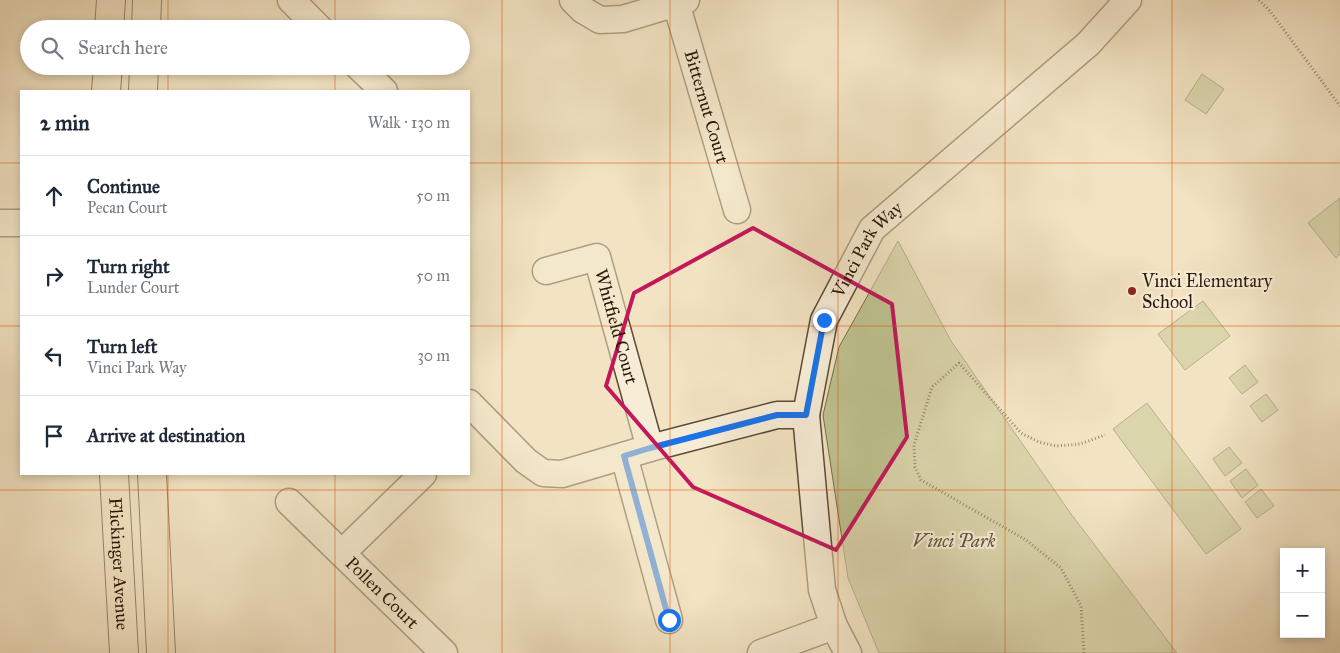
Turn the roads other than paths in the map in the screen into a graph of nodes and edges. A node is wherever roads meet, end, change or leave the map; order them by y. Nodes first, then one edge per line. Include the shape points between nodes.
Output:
1 (111, 0) edge
2 (147, 0) edge
3 (291, 0) edge
4 (573, 0) edge
5 (1128, 0) edge
6 (681, 2) edge
7 (110, 20) edge
8 (146, 20) edge
9 (311, 20) edge
10 (107, 75) edge
11 (144, 75) edge
12 (367, 75) edge
13 (106, 90) edge
14 (143, 90) edge
15 (383, 90) edge
16 (737, 210) dead end
17 (20, 222) edge
18 (0, 224) edge
19 (546, 271) dead end
20 (806, 415) junction
21 (473, 416) edge
22 (650, 448) junction
23 (624, 456) junction
24 (114, 475) edge
25 (152, 475) edge
26 (422, 475) edge
27 (289, 502) dead end
28 (342, 553) junction
29 (669, 620) dead end
30 (834, 626) junction
31 (124, 653) edge
32 (161, 653) edge
33 (444, 653) edge
34 (761, 653) edge
35 (848, 653) edge

1 - 7 main road
2 - 8 main road
3 - 9 street
4 - 6 street via 582,10 600,20 623,19
5 - 20 street, Vinci Park Way via 1088,44 872,229 824,320
6 - 16 street, Bitternut Court
10 - 13 main road
11 - 14 main road
12 - 15 street
17 - 18 street
19 - 22 street, Whitfield Court via 596,258
20 - 22 street via 777,415
20 - 30 street, Vinci Park Way via 822,590
21 - 23 street via 543,473 562,474
22 - 23 street
23 - 29 street
24 - 31 main road, Flickinger Avenue
25 - 32 main road
26 - 28 street, Pollen Court
27 - 28 street, Pollen Court
28 - 33 street, Pollen Court
30 - 34 street
30 - 35 street, Vinci Park Way

